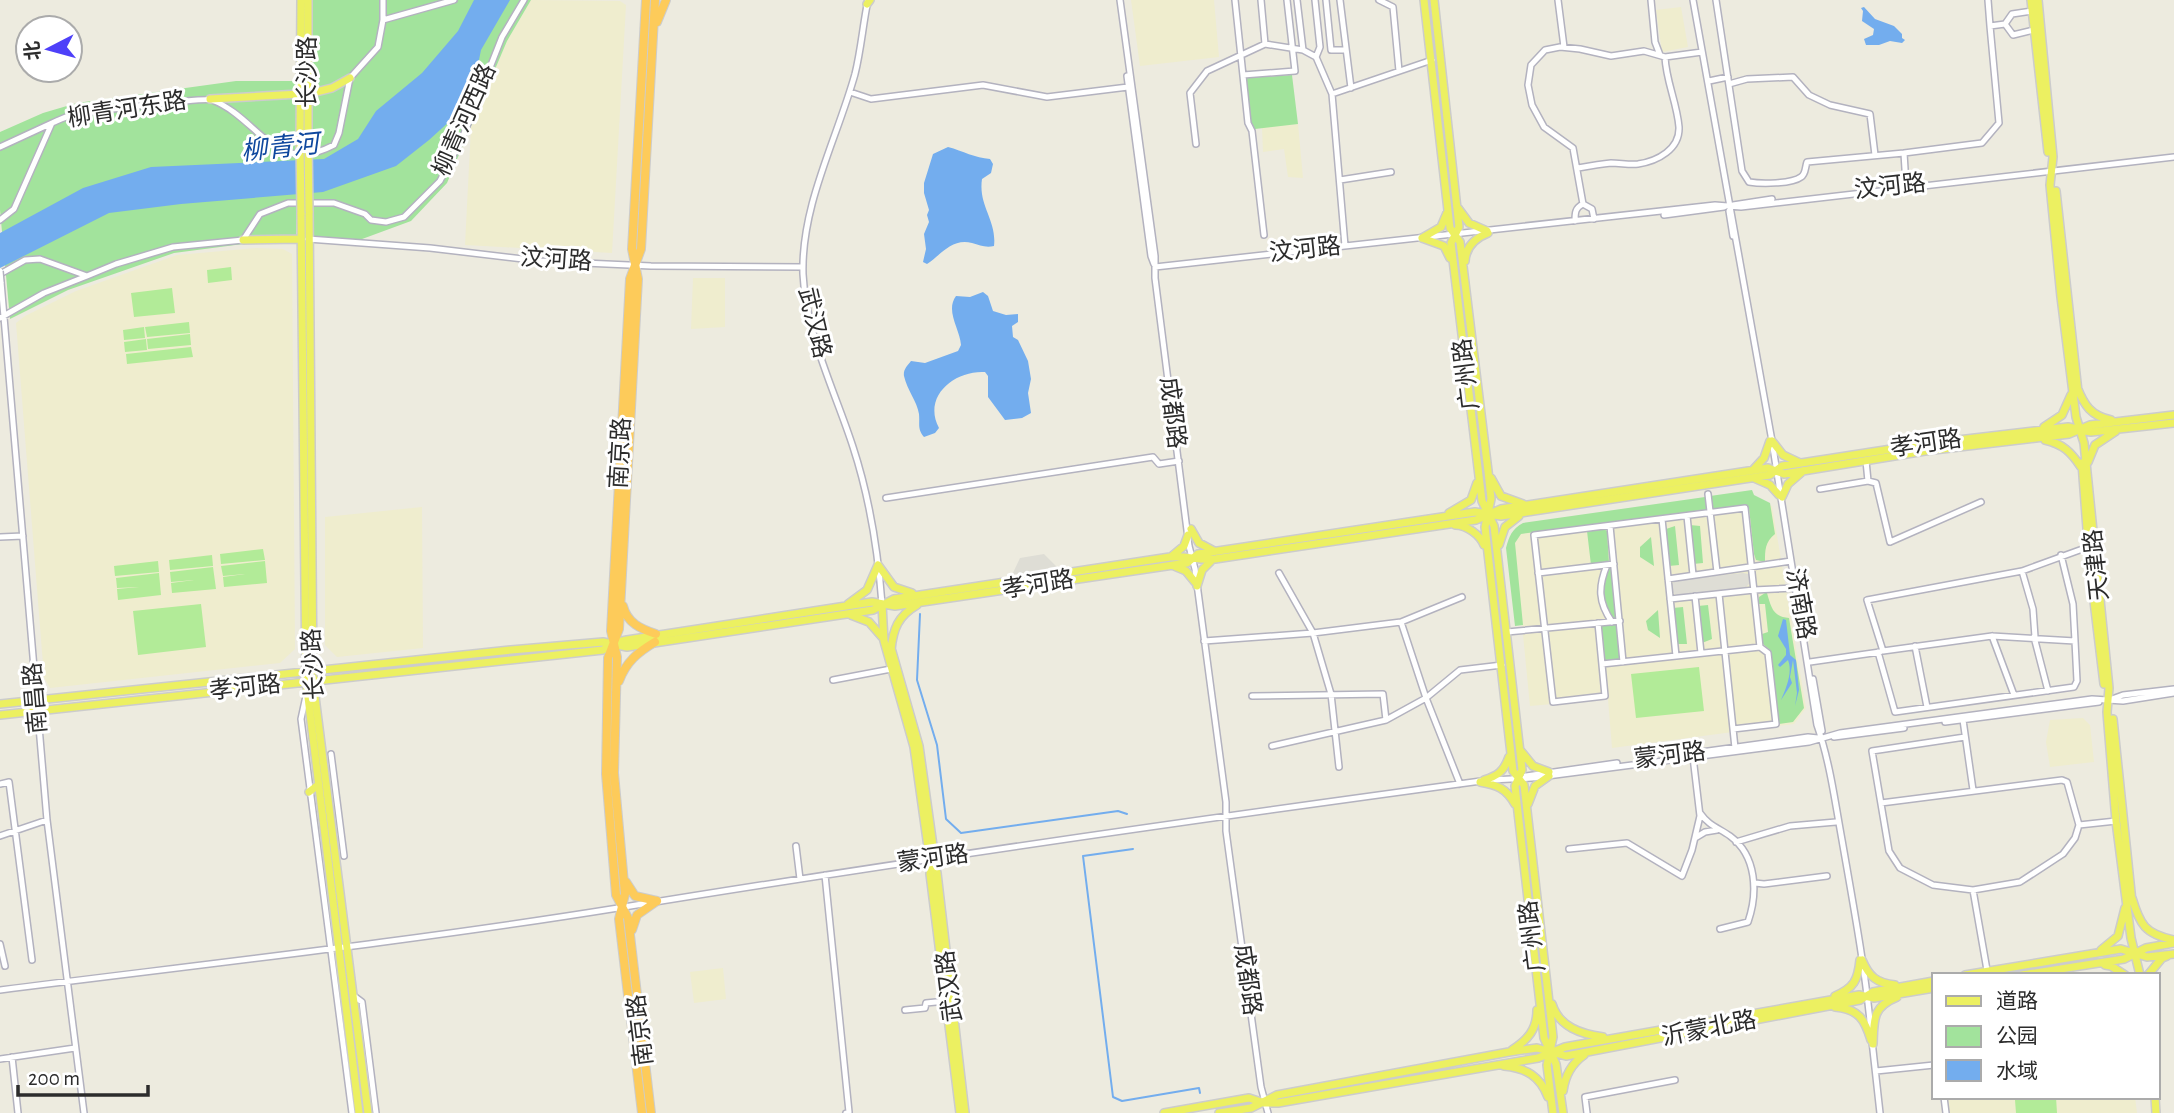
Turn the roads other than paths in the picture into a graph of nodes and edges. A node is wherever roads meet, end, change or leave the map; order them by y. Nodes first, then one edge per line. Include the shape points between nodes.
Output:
1 (308, 0) edge
2 (383, 0) edge
3 (454, 0) edge
4 (524, 0) edge
5 (636, 0) edge
6 (646, 0) edge
7 (655, 0) edge
8 (666, 0) edge
9 (1119, 0) edge
10 (1235, 0) edge
11 (1261, 0) edge
12 (1287, 0) edge
13 (1297, 0) edge
14 (1315, 0) edge
15 (1326, 0) edge
16 (1340, 0) edge
17 (1379, 0) edge
18 (1422, 0) edge
19 (1436, 0) edge
20 (1558, 0) edge
21 (1651, 0) edge
22 (1694, 0) edge
23 (1716, 0) edge
24 (1988, 0) edge
25 (2031, 0) edge
26 (2038, 0) edge
27 (867, 1) edge
28 (300, 2) edge
29 (646, 10) junction
30 (2032, 11) junction
31 (383, 20) junction
32 (1317, 22) junction
33 (1300, 24) junction
34 (2005, 24) junction
35 (1990, 26) junction
36 (2034, 30) junction
37 (653, 38) junction
38 (1265, 44) junction
39 (1564, 47) junction
40 (1292, 48) junction
41 (1303, 50) junction
42 (1346, 50) junction
43 (1702, 52) junction
44 (1241, 54) junction
45 (1662, 56) junction
46 (1317, 57) junction
47 (1432, 60) junction
48 (1399, 71) junction
49 (1243, 75) junction
50 (349, 78) junction
51 (1709, 80) junction
52 (1729, 81) junction
53 (1128, 87) junction
54 (1351, 88) junction
55 (849, 92) junction
56 (304, 94) junction
57 (1332, 94) junction
58 (210, 99) junction
59 (52, 123) junction
60 (1196, 144) dead end
61 (0, 148) edge
62 (1904, 153) junction
63 (1875, 155) junction
64 (2174, 158) edge
65 (1578, 168) junction
66 (2052, 171) junction
67 (1391, 172) dead end
68 (1340, 180) junction
69 (1906, 185) junction
70 (1456, 204) junction
71 (1583, 204) junction
72 (1729, 206) junction
73 (1448, 209) junction
74 (1594, 219) junction
75 (0, 220) edge
76 (1575, 221) junction
77 (1488, 232) junction
78 (1264, 235) dead end
79 (1455, 235) junction
80 (1422, 238) junction
81 (304, 239) junction
82 (243, 240) junction
83 (1345, 246) junction
84 (636, 264) junction
85 (803, 267) junction
86 (1155, 267) junction
87 (1455, 271) junction
88 (0, 272) edge
89 (1464, 272) junction
90 (87, 276) junction
91 (1, 282) edge
92 (2, 317) edge
93 (2075, 387) junction
94 (2174, 415) edge
95 (2174, 423) edge
96 (2120, 425) junction
97 (2079, 430) junction
98 (2036, 434) junction
99 (1771, 441) junction
100 (1179, 461) junction
101 (1866, 461) junction
102 (1802, 467) junction
103 (2085, 468) junction
104 (1479, 471) junction
105 (1488, 471) junction
106 (1776, 471) junction
107 (1753, 474) junction
108 (1868, 481) junction
109 (1819, 489) dead end
110 (1708, 495) dead end
111 (1780, 496) junction
112 (886, 498) dead end
113 (1981, 502) dead end
114 (1526, 509) junction
115 (1710, 513) junction
116 (1488, 514) junction
117 (1687, 516) junction
118 (1662, 519) junction
119 (1441, 521) junction
120 (1610, 526) junction
121 (1189, 532) junction
122 (23, 536) junction
123 (0, 537) edge
124 (2088, 547) junction
125 (1215, 555) junction
126 (1497, 555) junction
127 (2061, 555) junction
128 (1488, 557) junction
129 (1193, 558) junction
130 (1170, 561) junction
131 (1791, 561) junction
132 (1614, 564) junction
133 (878, 565) junction
134 (1606, 565) junction
135 (1752, 568) junction
136 (2022, 571) junction
137 (1717, 572) junction
138 (1279, 573) dead end
139 (1538, 573) junction
140 (1693, 575) junction
141 (1668, 579) junction
142 (1196, 584) junction
143 (1796, 588) junction
144 (1754, 590) junction
145 (1718, 594) junction
146 (1695, 596) junction
147 (1462, 597) dead end
148 (621, 598) junction
149 (921, 598) junction
150 (1670, 599) junction
151 (882, 604) junction
152 (844, 610) junction
153 (1620, 621) junction
154 (1401, 622) junction
155 (1612, 622) junction
156 (1598, 623) junction
157 (1544, 628) junction
158 (1507, 632) junction
159 (1313, 634) junction
160 (1992, 636) junction
161 (2035, 637) junction
162 (656, 638) junction
163 (1204, 640) junction
164 (884, 641) junction
165 (2076, 641) junction
166 (613, 643) junction
167 (1915, 646) junction
168 (1760, 647) junction
169 (891, 650) junction
170 (1725, 651) junction
171 (1881, 651) junction
172 (1701, 653) junction
173 (1675, 656) junction
174 (1623, 662) junction
175 (1810, 662) junction
176 (1602, 664) junction
177 (1502, 665) junction
178 (891, 669) junction
179 (309, 670) junction
180 (834, 680) dead end
181 (309, 681) junction
182 (616, 691) junction
183 (2048, 691) junction
184 (2174, 691) edge
185 (307, 693) junction
186 (1331, 694) junction
187 (2014, 695) junction
188 (1252, 696) dead end
189 (1426, 698) junction
190 (36, 700) junction
191 (2108, 700) junction
192 (0, 704) edge
193 (1927, 707) junction
194 (37, 712) junction
195 (0, 716) edge
196 (1386, 720) junction
197 (1963, 720) junction
198 (1733, 729) junction
199 (1335, 732) junction
200 (1965, 737) junction
201 (1822, 738) junction
202 (1272, 746) dead end
203 (322, 748) junction
204 (1735, 748) junction
205 (1520, 750) junction
206 (1511, 753) junction
207 (331, 754) joint
208 (1693, 757) junction
209 (1339, 767) dead end
210 (1549, 774) junction
211 (1519, 778) junction
212 (1480, 782) junction
213 (0, 784) edge
214 (1460, 784) junction
215 (318, 785) junction
216 (1973, 790) junction
217 (309, 792) junction
218 (1881, 803) junction
219 (1517, 807) junction
220 (1527, 808) junction
221 (1700, 812) junction
222 (1226, 816) junction
223 (47, 820) junction
224 (1836, 821) junction
225 (2116, 821) junction
226 (2079, 825) junction
227 (15, 830) junction
228 (1717, 830) junction
229 (0, 836) edge
230 (1695, 838) junction
231 (1736, 842) junction
232 (796, 846) dead end
233 (1569, 849) dead end
234 (344, 856) joint
235 (933, 859) junction
236 (337, 863) junction
237 (825, 875) junction
238 (1827, 876) dead end
239 (800, 879) junction
240 (624, 880) junction
241 (1755, 883) junction
242 (322, 884) junction
243 (1973, 890) junction
244 (332, 891) junction
245 (2129, 896) junction
246 (657, 901) junction
247 (622, 907) junction
248 (1720, 929) dead end
249 (630, 936) junction
250 (2174, 942) edge
251 (0, 944) edge
252 (348, 946) junction
253 (334, 947) junction
254 (2090, 953) junction
255 (2134, 953) junction
256 (2173, 954) edge
257 (32, 960) dead end
258 (1861, 960) junction
259 (2098, 964) junction
260 (5, 966) dead end
261 (1987, 970) junction
262 (1974, 973) edge
263 (2036, 973) edge
264 (2122, 973) edge
265 (2138, 973) edge
266 (2150, 973) edge
267 (67, 982) junction
268 (1932, 982) edge
269 (1539, 988) junction
270 (1548, 988) junction
271 (1932, 988) edge
272 (1910, 989) junction
273 (0, 990) edge
274 (354, 996) junction
275 (1868, 996) junction
276 (946, 1001) junction
277 (1823, 1003) junction
278 (905, 1010) dead end
279 (350, 1038) junction
280 (1611, 1038) junction
281 (343, 1044) junction
282 (1873, 1044) junction
283 (75, 1048) junction
284 (1509, 1052) junction
285 (1550, 1052) junction
286 (1590, 1052) junction
287 (12, 1057) junction
288 (0, 1059) edge
289 (1932, 1065) edge
290 (1489, 1066) junction
291 (1876, 1071) junction
292 (1675, 1080) dead end
293 (1264, 1102) junction
294 (19, 1113) edge
295 (84, 1113) edge
296 (352, 1113) edge
297 (359, 1113) edge
298 (368, 1113) edge
299 (376, 1113) edge
300 (642, 1113) edge
301 (651, 1113) edge
302 (846, 1113) edge
303 (960, 1113) edge
304 (966, 1113) edge
305 (1164, 1113) edge
306 (1219, 1113) edge
307 (1266, 1113) edge
308 (1553, 1113) edge
309 (1563, 1113) edge
310 (1587, 1113) edge
311 (1880, 1113) edge

1 - 56 main road, 长沙路
2 - 31 street
3 - 31 street
4 - 82 street, 柳青河西路 via 502,37 440,181 404,217 386,222 334,203 288,203 260,214
5 - 29 highway
6 - 29 highway, 南京路
7 - 37 highway, 南京路
8 - 37 highway
9 - 53 street, 成都路
9 - 86 street, 成都路
10 - 44 street
11 - 38 street
12 - 40 street
13 - 33 street
14 - 32 street
15 - 42 street via 1331,50
16 - 42 street
17 - 48 street via 1393,7
18 - 47 main road, 广州路
19 - 70 main road, 广州路
20 - 39 street
21 - 45 street via 1655,42
22 - 43 street, 济南路
22 - 51 street, 济南路
23 - 52 street
24 - 35 street
25 - 30 main road, 天津路
26 - 66 main road, 天津路
27 - 55 street, 武汉路
28 - 56 main road, 长沙路
29 - 84 highway, 南京路 via 632,249
30 - 34 street via 2012,14
30 - 36 main road, 天津路
31 - 50 street via 378,47
32 - 33 street
32 - 46 street
33 - 41 street
34 - 35 street
34 - 36 street via 2013,34
35 - 62 street via 1999,124 1982,143
36 - 66 main road, 天津路
37 - 84 highway, 南京路 via 641,249
38 - 40 street
38 - 44 street
39 - 45 street via 1611,56 1644,51
39 - 65 street via 1545,51 1531,65 1528,85 1544,127 1573,148
40 - 41 street
40 - 49 street via 1295,71
41 - 46 street
42 - 54 street
43 - 45 street
43 - 72 street, 济南路
44 - 49 street
44 - 60 street via 1207,71 1190,93
45 - 65 street via 1679,127 1672,149 1637,164
46 - 57 street
47 - 48 street
47 - 73 main road, 广州路
48 - 54 street
49 - 78 street
50 - 56 main road
50 - 58 street, 柳青河东路 via 339,133 334,145 322,152 280,151
51 - 52 street
51 - 72 street, 济南路
52 - 63 street via 1793,77 1809,95 1870,114
52 - 63 street via 1742,171 1749,182 1800,178 1807,162
53 - 55 street via 1047,97 984,85 871,99
53 - 86 street, 成都路
54 - 57 street
55 - 85 street, 武汉路 via 806,233
56 - 58 main road
56 - 81 main road, 长沙路, bridge
57 - 68 street
58 - 59 street, 柳青河东路 via 74,115
59 - 61 street
59 - 75 street, 柳青河东路 via 14,209
62 - 63 street
62 - 69 street
64 - 66 street, 汶河路
65 - 71 street
66 - 69 street, 汶河路
66 - 72 street, 汶河路
66 - 93 main road, 天津路
67 - 68 street
68 - 83 street
69 - 72 street, 汶河路
70 - 77 main road via 1469,223
70 - 79 main road, 广州路 via 1459,227
71 - 74 street via 1592,209
71 - 76 street via 1578,206
72 - 74 street, 汶河路
72 - 77 street, 汶河路
72 - 99 street, 济南路
73 - 79 main road, 广州路
73 - 80 main road via 1441,227
74 - 76 street, 汶河路
76 - 77 street, 汶河路
77 - 79 street, 汶河路
77 - 89 main road via 1471,243
79 - 80 street, 汶河路
79 - 87 main road, 广州路 via 1451,243
79 - 89 main road, 广州路
80 - 83 street, 汶河路
80 - 87 main road via 1444,246
81 - 82 main road
81 - 84 street, 汶河路 via 540,261
81 - 179 main road, 长沙路
82 - 90 street via 173,247
83 - 86 street, 汶河路
84 - 85 street, 汶河路
84 - 148 highway, 南京路
84 - 166 highway, 南京路 via 630,279
85 - 133 street, 武汉路 via 814,336 869,501
86 - 100 street, 成都路
86 - 121 street, 成都路
87 - 104 main road, 广州路
88 - 90 street via 40,259
88 - 91 street, 南昌路, bridge
89 - 105 main road, 广州路
90 - 92 street
91 - 92 street, 南昌路
92 - 122 street, 南昌路
93 - 96 main road via 2092,412
93 - 97 main road, 天津路
93 - 98 main road via 2062,415
94 - 96 main road, 孝河路
95 - 96 main road, 孝河路
96 - 97 main road, 孝河路
96 - 103 main road via 2095,445
97 - 98 main road, 孝河路
97 - 103 main road, 天津路
98 - 101 main road, 孝河路
98 - 102 main road, 孝河路 via 1924,444
98 - 103 main road via 2067,448
99 - 102 main road
99 - 106 street, 济南路
99 - 107 main road
100 - 112 street via 1159,464 1153,457
100 - 121 street, 成都路
101 - 102 main road, 孝河路
101 - 108 street
102 - 106 main road, 孝河路 via 1782,466
102 - 111 main road
103 - 124 main road, 天津路
103 - 191 main road, 天津路
104 - 116 main road, 广州路
104 - 119 main road via 1471,500
105 - 114 main road via 1501,496
105 - 116 main road, 广州路
106 - 107 main road, 孝河路 via 1768,468
106 - 111 street, 济南路
107 - 111 main road
107 - 114 main road, 孝河路
108 - 109 street
108 - 113 street via 1876,483 1890,542
110 - 115 street
111 - 131 street, 济南路
111 - 175 street, 济南路
114 - 116 main road, 孝河路
114 - 126 main road via 1505,527
115 - 117 street
115 - 135 street via 1745,508
115 - 137 street
116 - 119 main road, 孝河路 via 1476,520
116 - 126 main road, 广州路
116 - 128 main road, 广州路
117 - 118 street
117 - 140 street
118 - 120 street
118 - 141 street
119 - 125 main road, 孝河路
119 - 128 main road via 1474,532 1483,540
120 - 132 street
120 - 139 street via 1534,536
121 - 125 main road
121 - 129 street, 成都路
121 - 130 main road
122 - 123 street
122 - 190 street, 南昌路
124 - 127 street
124 - 191 main road, 天津路
125 - 129 main road, 孝河路
125 - 142 main road
126 - 158 main road, 广州路
127 - 136 street
127 - 165 street
128 - 177 main road, 广州路
129 - 130 main road, 孝河路 via 1187,563
129 - 142 street, 成都路
130 - 142 main road
130 - 149 main road, 孝河路
131 - 135 street
131 - 143 street, 济南路
132 - 134 street
132 - 153 street
133 - 149 main road via 894,587
133 - 151 street, 武汉路
133 - 152 main road via 867,590
134 - 139 street
134 - 155 street via 1600,583 1602,607
135 - 137 street
135 - 144 street
136 - 161 street
136 - 171 street via 1867,600
137 - 140 street
138 - 159 street
139 - 157 street
140 - 141 street
141 - 150 street
142 - 163 street, 成都路
142 - 222 street, 成都路
143 - 144 street
143 - 201 street, 济南路
144 - 145 street
144 - 168 street
145 - 146 street
145 - 170 street
146 - 150 street
146 - 172 street
147 - 154 street
148 - 162 highway via 632,623
148 - 166 highway, 南京路
149 - 151 main road, 孝河路
149 - 169 main road via 900,617
150 - 173 street
151 - 152 main road, 孝河路 via 872,602
151 - 164 main road, 武汉路
151 - 169 main road, 武汉路
152 - 162 main road, 孝河路
152 - 164 main road via 869,622
153 - 155 street
153 - 174 street
154 - 159 street
154 - 189 street
155 - 156 street
156 - 157 street
156 - 176 street
157 - 158 street
157 - 176 street via 1553,702 1605,696
158 - 205 main road, 广州路
159 - 163 street
159 - 186 street
160 - 161 street
160 - 167 street
160 - 187 street
161 - 165 street
161 - 183 street
162 - 166 main road, 孝河路
162 - 182 highway via 631,660
163 - 222 street, 成都路
164 - 178 main road, 武汉路
165 - 183 street via 2074,687
166 - 179 main road, 孝河路
166 - 181 main road, 孝河路 via 603,650
166 - 182 highway, 南京路
166 - 247 highway, 南京路 via 608,658 606,774 616,895
167 - 171 street
167 - 193 street
168 - 170 street
168 - 198 street via 1768,653 1776,724
169 - 235 main road, 武汉路 via 919,746
170 - 172 street
170 - 198 street
171 - 175 street
171 - 193 street via 1895,712
172 - 173 street
173 - 174 street
174 - 176 street
175 - 201 street, 济南路
177 - 189 street via 1460,670
177 - 206 main road, 广州路
178 - 180 street
178 - 235 main road, 武汉路 via 914,747
179 - 181 main road, 长沙路
179 - 190 main road, 孝河路
181 - 185 main road, 长沙路
181 - 194 main road, 孝河路
181 - 203 main road, 长沙路
182 - 240 highway, 南京路 via 614,773
183 - 187 street
184 - 191 street, 蒙河路
185 - 215 main road, 长沙路
185 - 217 street via 301,719
186 - 188 street
186 - 196 street via 1383,694
186 - 199 street
187 - 193 street
189 - 196 street
189 - 214 street
190 - 192 main road, 孝河路
190 - 194 street, 南昌路
191 - 197 street, 蒙河路
191 - 201 street, 蒙河路
191 - 225 main road, 天津路
191 - 245 main road, 天津路
194 - 195 main road, 孝河路
194 - 223 street, 南昌路
196 - 199 street
197 - 200 street
197 - 201 street, 蒙河路
198 - 204 street
199 - 202 street
199 - 209 street
200 - 216 street
200 - 218 street via 1872,751
201 - 204 street, 蒙河路
201 - 208 street, 蒙河路
201 - 224 street, 济南路
201 - 258 street, 济南路
203 - 207 main road
203 - 236 main road, 长沙路
204 - 210 street, 蒙河路
205 - 210 main road via 1533,766
205 - 211 main road, 广州路
206 - 211 main road, 广州路 via 1513,771
206 - 212 main road via 1503,771
207 - 234 street
208 - 210 street, 蒙河路
208 - 221 street
210 - 211 street, 蒙河路
210 - 220 main road via 1535,786
211 - 212 street, 蒙河路
211 - 219 main road, 广州路
211 - 220 main road, 广州路
212 - 214 street, 蒙河路
212 - 219 main road via 1506,790
213 - 227 street via 9,782
214 - 222 street, 蒙河路
215 - 217 main road
215 - 244 main road, 长沙路
216 - 218 street
216 - 226 street via 2062,780 2067,782
217 - 242 street
218 - 243 street via 1889,851 1900,868 1933,885
219 - 269 main road, 广州路
220 - 270 main road, 广州路
221 - 228 street
221 - 230 street
222 - 235 street, 蒙河路
222 - 293 street, 成都路
223 - 227 street
223 - 267 street, 南昌路
224 - 231 street via 1790,826
224 - 258 street, 济南路
225 - 226 street
225 - 245 main road, 天津路
226 - 243 street via 2063,854 2020,882
227 - 229 street
227 - 257 street
228 - 230 street
228 - 231 street
230 - 233 street via 1682,876 1627,843
231 - 241 street
232 - 239 street
234 - 236 main road
235 - 237 street, 蒙河路
235 - 276 main road, 武汉路 via 930,874
235 - 304 main road, 武汉路
236 - 252 main road, 长沙路
237 - 239 street, 蒙河路
237 - 302 street
238 - 241 street
239 - 246 street, 蒙河路
240 - 246 highway via 635,896
240 - 247 highway, 南京路
241 - 248 street via 1748,922
242 - 244 main road
242 - 253 street
243 - 261 street
244 - 253 main road, 长沙路
245 - 250 main road via 2147,931
245 - 254 main road via 2118,936
245 - 255 main road, 天津路
246 - 247 street, 蒙河路
246 - 249 highway via 637,915
247 - 249 highway, 南京路
247 - 252 street, 蒙河路
247 - 300 highway, 南京路 via 619,919
249 - 301 highway, 南京路
250 - 255 main road
251 - 260 street
252 - 253 street, 蒙河路
252 - 274 main road, 长沙路
253 - 267 street, 蒙河路
253 - 279 main road, 长沙路
253 - 281 street
254 - 255 main road via 2121,949
254 - 261 main road
255 - 256 main road via 2147,957
255 - 259 main road
255 - 265 main road, 天津路
256 - 266 main road via 2162,958
258 - 272 main road via 1874,980
258 - 275 street, 济南路
258 - 277 main road via 1855,983
259 - 263 main road
259 - 264 main road
261 - 262 main road
267 - 273 street, 蒙河路
267 - 283 street, 南昌路
268 - 272 main road, 沂蒙北路
269 - 284 main road via 1537,1021 1530,1035
269 - 285 main road, 广州路 via 1544,1038
270 - 280 main road via 1564,1023
270 - 285 main road, 广州路
271 - 272 main road, 沂蒙北路
272 - 275 main road, 沂蒙北路
272 - 282 main road via 1878,1009
274 - 298 main road, 长沙路
274 - 299 street via 362,1002
275 - 277 main road, 沂蒙北路
275 - 282 street, 济南路
276 - 278 street
276 - 303 main road, 武汉路
277 - 280 main road, 沂蒙北路
277 - 282 main road via 1858,1013
277 - 286 main road, 沂蒙北路
279 - 281 main road
279 - 297 main road, 长沙路
280 - 285 main road, 沂蒙北路
281 - 296 street
282 - 291 street, 济南路
283 - 287 street
283 - 295 street, 南昌路
284 - 285 main road, 沂蒙北路 via 1537,1048
284 - 293 main road, 沂蒙北路 via 1277,1095
285 - 286 main road, 沂蒙北路 via 1566,1056
285 - 290 main road, 沂蒙北路
285 - 308 main road, 广州路 via 1547,1065
285 - 309 main road, 广州路
286 - 309 main road via 1565,1078
287 - 288 street
287 - 294 street
289 - 291 street
290 - 293 main road, 沂蒙北路
290 - 308 main road via 1533,1074 1548,1093
291 - 311 street, 济南路
292 - 310 street via 1585,1097
293 - 305 main road, 沂蒙北路 via 1250,1098
293 - 306 main road, 沂蒙北路
293 - 307 street, 成都路

